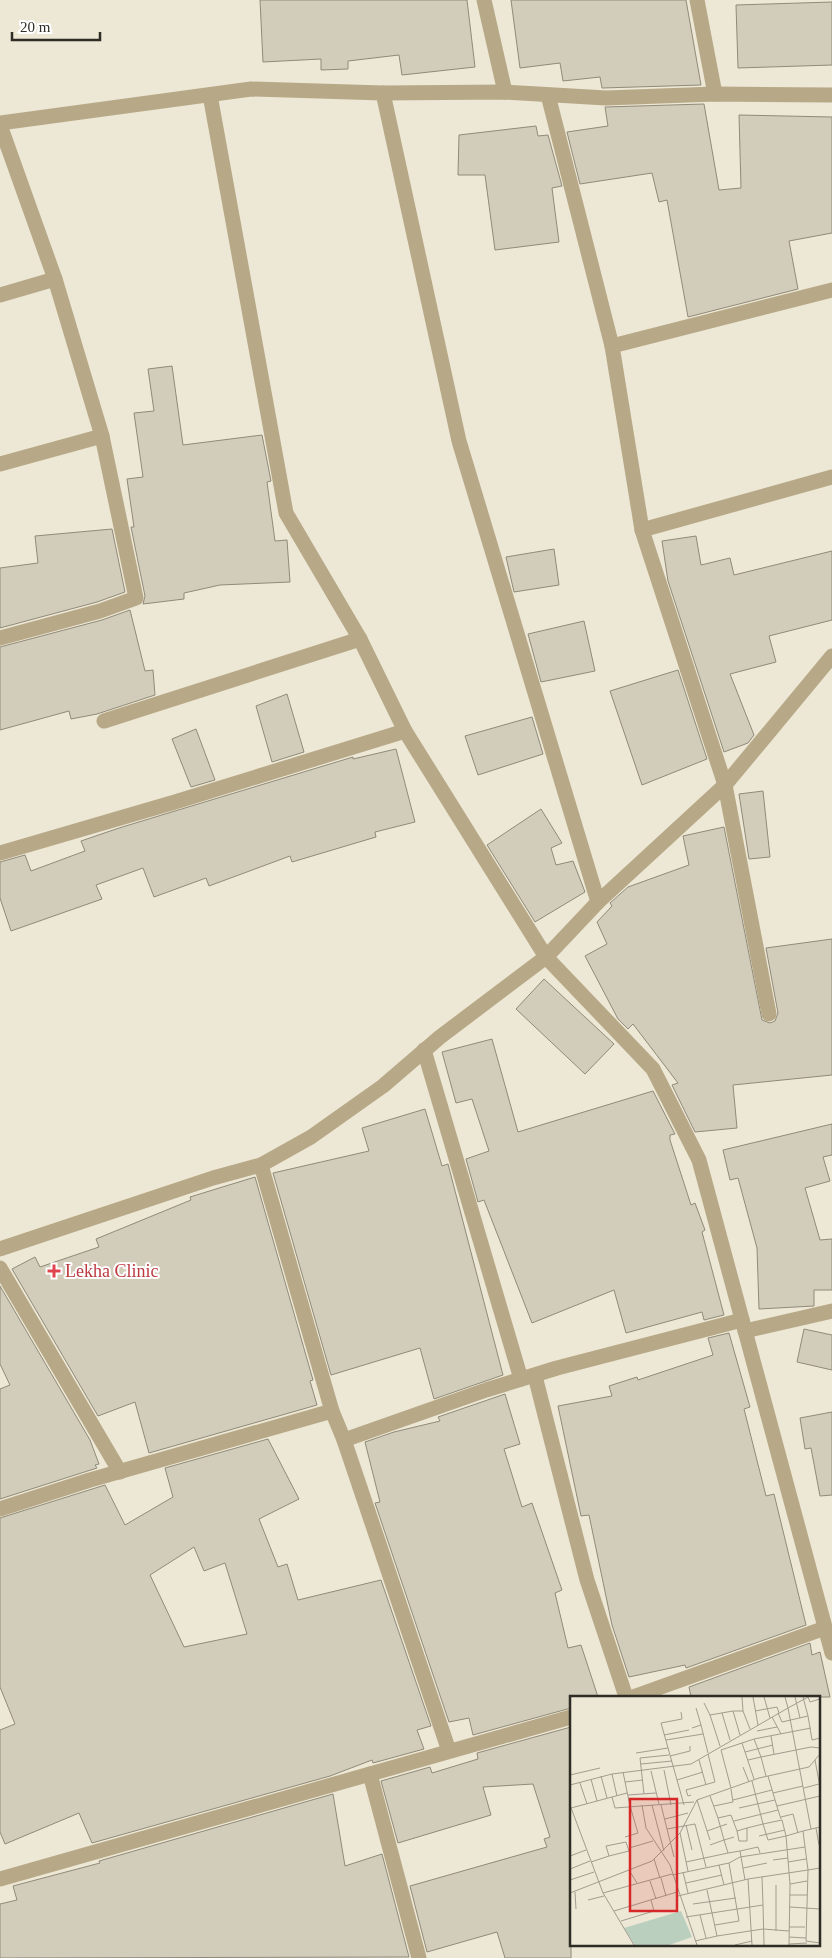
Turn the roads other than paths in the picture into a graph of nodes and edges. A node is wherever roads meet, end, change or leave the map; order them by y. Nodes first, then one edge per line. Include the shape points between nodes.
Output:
1 (484, 0) edge
2 (698, 0) edge
3 (504, 92) junction
4 (383, 93) junction
5 (715, 94) junction
6 (210, 95) junction
7 (548, 95) junction
8 (832, 96) edge
9 (0, 124) edge
10 (55, 279) junction
11 (832, 290) edge
12 (0, 294) edge
13 (612, 346) junction
14 (102, 436) junction
15 (0, 464) edge
16 (832, 478) edge
17 (642, 530) junction
18 (0, 638) edge
19 (360, 640) junction
20 (832, 656) edge
21 (104, 721) dead end
22 (405, 731) junction
23 (725, 785) junction
24 (0, 853) edge
25 (598, 902) junction
26 (546, 957) junction
27 (769, 1014) dead end
28 (424, 1050) junction
29 (261, 1165) junction
30 (0, 1248) edge
31 (0, 1268) edge
32 (832, 1311) edge
33 (744, 1325) junction
34 (528, 1377) junction
35 (332, 1411) junction
36 (344, 1440) junction
37 (120, 1472) junction
38 (0, 1509) edge
39 (826, 1628) junction
40 (832, 1652) edge
41 (626, 1696) edge
42 (636, 1696) edge
43 (570, 1717) edge
44 (449, 1751) junction
45 (370, 1774) junction
46 (0, 1879) edge
47 (418, 1958) edge

1 - 3 street
2 - 5 street
3 - 4 street
3 - 7 street
4 - 6 street via 251,89
4 - 25 street via 459,441
5 - 7 street via 606,98
5 - 8 street
6 - 9 street
6 - 19 street via 286,513
7 - 13 street
9 - 10 street
10 - 12 street
10 - 14 street
11 - 13 street
13 - 17 street
14 - 15 street
14 - 18 street via 136,598
16 - 17 street
17 - 23 street
19 - 21 street
19 - 22 street
20 - 23 street
22 - 24 street
22 - 26 street
23 - 25 street
23 - 27 street
25 - 26 street
26 - 28 street
26 - 33 street via 654,1069 699,1160
28 - 29 street via 383,1086 311,1138
28 - 34 street
29 - 30 street
29 - 35 street
31 - 37 street
32 - 33 street
33 - 34 street
33 - 39 street
34 - 36 street
34 - 41 street via 587,1580
35 - 36 street
35 - 37 street
36 - 44 street
37 - 38 street
39 - 40 street
39 - 42 street
43 - 44 street
44 - 45 street
45 - 46 street
45 - 47 street

